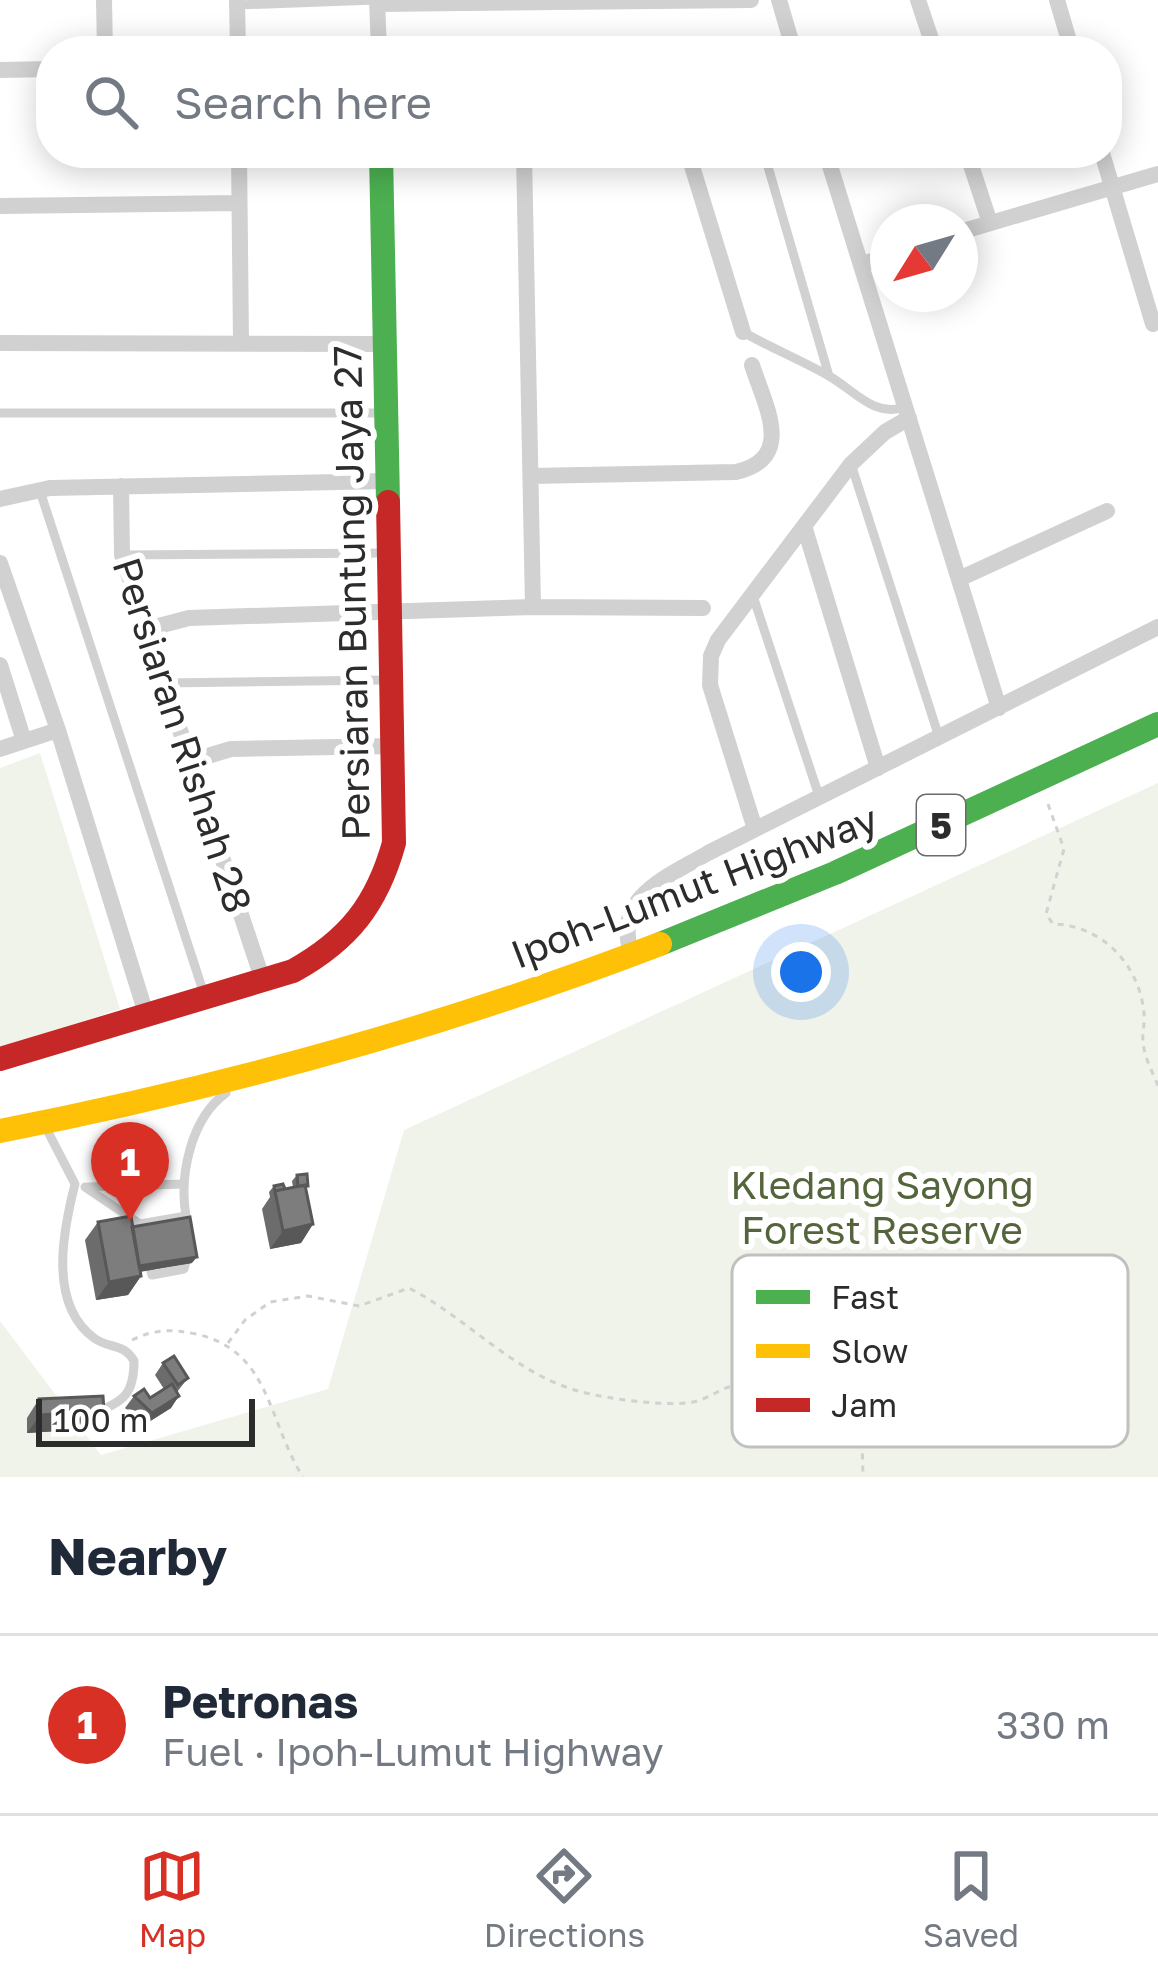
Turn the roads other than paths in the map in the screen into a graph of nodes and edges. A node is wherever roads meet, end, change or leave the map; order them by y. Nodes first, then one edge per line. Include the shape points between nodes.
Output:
1 (104, 0) edge
2 (752, 0) edge
3 (779, 0) edge
4 (918, 0) edge
5 (1057, 0) edge
6 (648, 1) edge
7 (237, 2) edge
8 (378, 2) edge
9 (586, 2) edge
10 (457, 3) edge
11 (520, 3) edge
12 (105, 36) edge
13 (238, 36) edge
14 (379, 36) edge
15 (790, 36) edge
16 (929, 36) edge
17 (1068, 36) edge
18 (36, 69) edge
19 (0, 70) edge
20 (239, 168) edge
21 (381, 168) edge
22 (524, 168) edge
23 (693, 168) edge
24 (768, 168) edge
25 (831, 168) edge
26 (973, 168) edge
27 (1106, 168) edge
28 (1158, 174) edge
29 (1112, 187) junction
30 (239, 203) junction
31 (0, 206) edge
32 (990, 223) junction
33 (978, 227) edge
34 (870, 262) edge
35 (862, 264) junction
36 (1156, 329) edge
37 (743, 332) joint
38 (241, 342) junction
39 (0, 343) edge
40 (385, 344) junction
41 (752, 365) dead end
42 (829, 376) junction
43 (0, 413) edge
44 (386, 413) junction
45 (908, 413) junction
46 (851, 464) junction
47 (531, 476) junction
48 (387, 481) junction
49 (121, 486) junction
50 (39, 488) junction
51 (0, 499) edge
52 (1107, 511) dead end
53 (805, 529) junction
54 (389, 553) junction
55 (122, 555) junction
56 (0, 562) edge
57 (958, 579) junction
58 (753, 594) junction
59 (533, 607) junction
60 (703, 608) dead end
61 (391, 613) junction
62 (1158, 627) edge
63 (147, 629) junction
64 (0, 665) edge
65 (391, 680) junction
66 (165, 683) junction
67 (999, 707) junction
68 (1158, 724) edge
69 (58, 730) junction
70 (939, 737) junction
71 (24, 741) junction
72 (392, 746) junction
73 (0, 749) edge
74 (191, 761) junction
75 (878, 768) junction
76 (819, 796) junction
77 (755, 830) junction
78 (632, 953) junction
79 (263, 981) junction
80 (206, 999) junction
81 (147, 1017) junction
82 (380, 1038) junction
83 (0, 1059) edge
84 (246, 1080) junction
85 (0, 1120) edge
86 (44, 1123) junction
87 (0, 1131) edge
88 (184, 1184) junction
89 (80, 1186) junction
90 (186, 1216) junction
91 (140, 1225) junction
92 (95, 1413) edge

1 - 12 street
2 - 6 street
3 - 15 street
4 - 16 street
5 - 17 street
6 - 9 street
7 - 8 lane
7 - 13 street
8 - 10 street
8 - 14 street
9 - 11 street
10 - 11 street
18 - 19 street
20 - 30 street
21 - 40 main road, Persiaran Buntung Jaya 27
22 - 47 street
23 - 37 street
24 - 42 lane
25 - 35 street
26 - 32 street
27 - 29 street
28 - 29 street
29 - 32 street
29 - 36 street
30 - 31 street
30 - 38 street
32 - 33 street
34 - 35 street
35 - 45 street
37 - 42 lane
38 - 39 street
38 - 40 street
40 - 44 main road, Persiaran Buntung Jaya 27
41 - 47 street via 772,444 753,468
42 - 45 lane via 882,409
43 - 44 lane
44 - 48 main road, Persiaran Buntung Jaya 27
45 - 46 street
45 - 57 street
46 - 53 street
46 - 70 lane
47 - 59 street
48 - 49 street
48 - 54 main road, Persiaran Buntung Jaya 27
49 - 50 street
49 - 55 street, Persiaran Rishah 28
50 - 51 street
50 - 80 lane
52 - 57 street
53 - 58 street
53 - 75 street
54 - 55 lane
54 - 61 main road, Persiaran Buntung Jaya 27
55 - 63 street, Persiaran Rishah 28
56 - 69 street
57 - 67 street
58 - 76 lane
58 - 77 street via 718,640 709,669
59 - 60 street
59 - 61 street
61 - 63 street via 189,618
61 - 65 main road, Persiaran Buntung Jaya 27
62 - 67 street
63 - 66 street, Persiaran Rishah 28
64 - 71 street
65 - 66 lane
65 - 72 main road, Persiaran Buntung Jaya 27
66 - 74 street, Persiaran Rishah 28
67 - 70 street
68 - 78 main road, Ipoh-Lumut Highway / 5 via 801,887
69 - 71 street
69 - 81 street
70 - 75 street
71 - 73 street
72 - 74 street via 231,749
72 - 79 main road, Persiaran Buntung Jaya 27 via 394,843 371,908 338,945
74 - 79 street, Persiaran Rishah 28
75 - 76 street
76 - 77 street
77 - 78 street via 644,891 627,921
78 - 82 main road, Ipoh-Lumut Highway / 5
79 - 80 main road, Persiaran Buntung Jaya 27
80 - 81 main road, Persiaran Buntung Jaya 27
81 - 83 main road, Persiaran Buntung Jaya 27
82 - 84 main road, Ipoh-Lumut Highway / 5
82 - 85 main road, Ipoh-Lumut Highway / 5
84 - 86 main road, Ipoh-Lumut Highway / 5
84 - 88 lane via 202,1119
86 - 87 main road, Ipoh-Lumut Highway / 5
86 - 89 lane
88 - 89 lane
88 - 90 lane
89 - 91 lane
89 - 92 lane via 63,1234 67,1289 90,1334 134,1361 131,1392
90 - 91 lane
90 - 91 lane via 184,1269 152,1275

